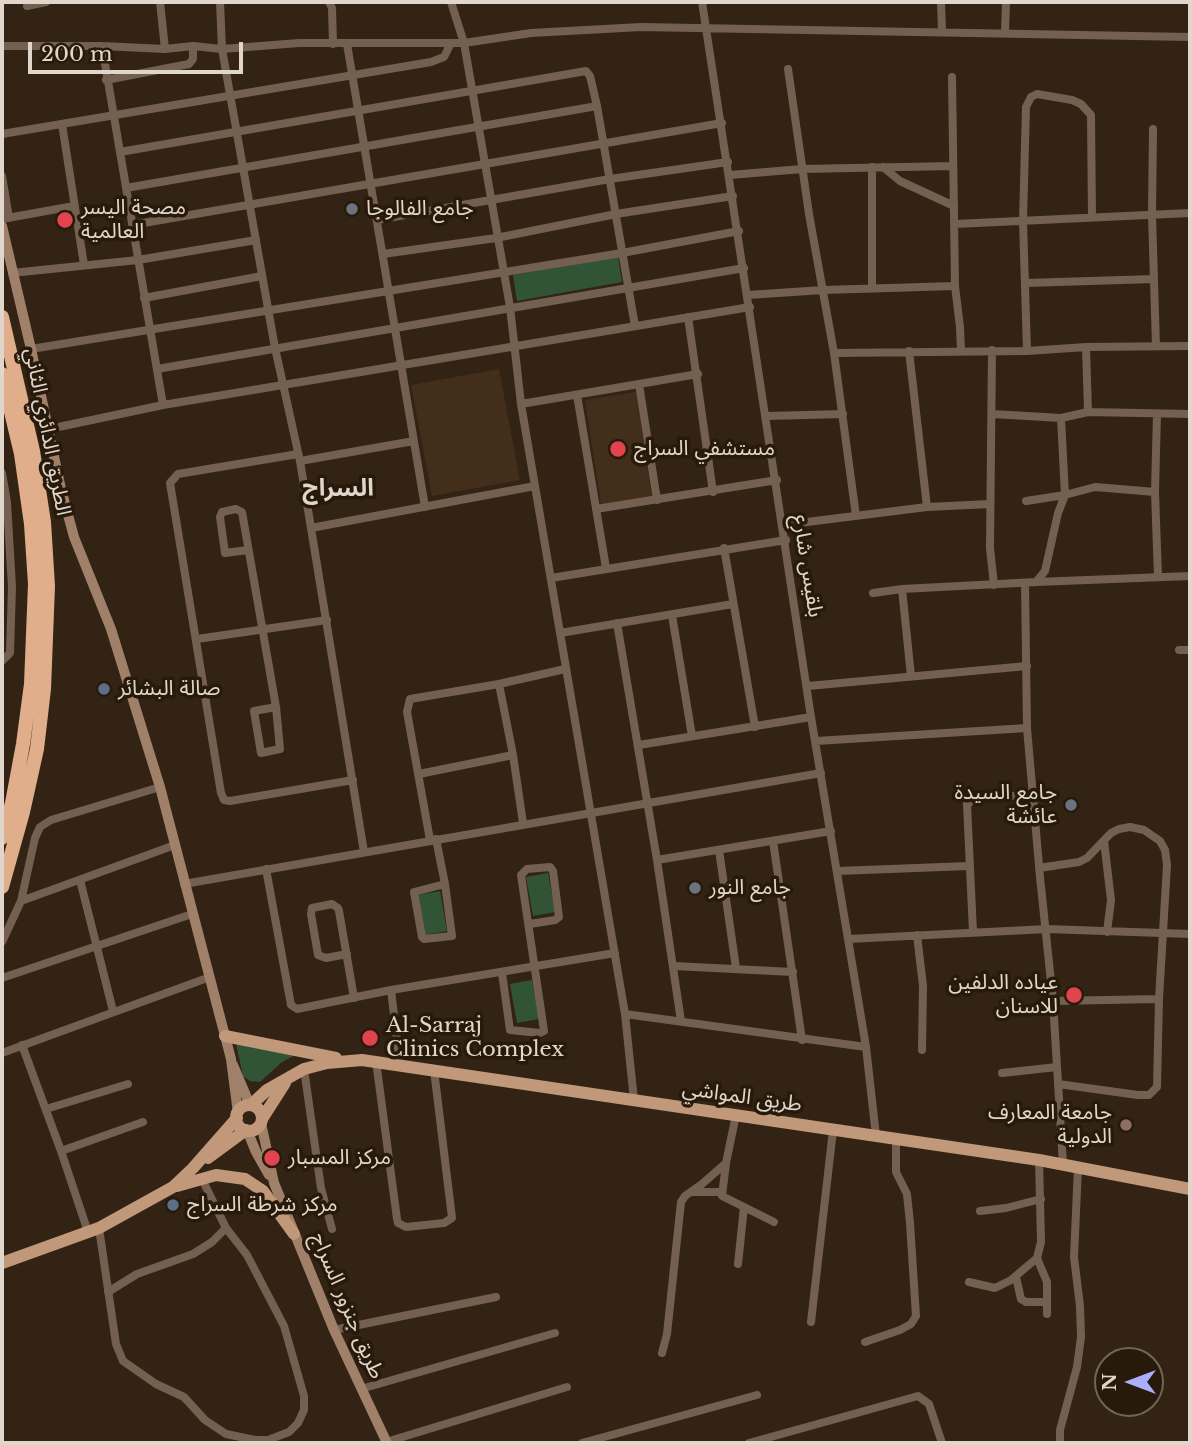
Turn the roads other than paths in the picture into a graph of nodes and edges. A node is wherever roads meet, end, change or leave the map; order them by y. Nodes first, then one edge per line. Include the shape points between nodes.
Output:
1 (46, 2) edge
2 (160, 2) edge
3 (220, 2) edge
4 (329, 2) edge
5 (451, 2) edge
6 (702, 2) edge
7 (941, 2) edge
8 (1006, 2) edge
9 (27, 6) dead end
10 (708, 29) junction
11 (942, 31) junction
12 (1004, 33) junction
13 (1190, 37) edge
14 (451, 43) junction
15 (464, 43) junction
16 (333, 44) junction
17 (347, 44) junction
18 (2, 46) edge
19 (102, 46) junction
20 (193, 46) junction
21 (165, 49) junction
22 (222, 49) junction
23 (788, 69) dead end
24 (352, 75) junction
25 (952, 77) dead end
26 (106, 80) junction
27 (473, 92) junction
28 (230, 96) junction
29 (597, 106) junction
30 (358, 111) junction
31 (113, 115) junction
32 (722, 123) junction
33 (62, 124) junction
34 (479, 127) junction
35 (1153, 129) dead end
36 (237, 132) junction
37 (2, 134) edge
38 (603, 143) junction
39 (365, 147) junction
40 (120, 152) junction
41 (728, 162) junction
42 (486, 164) junction
43 (953, 166) junction
44 (872, 167) junction
45 (882, 167) junction
46 (244, 169) junction
47 (802, 169) junction
48 (730, 175) junction
49 (2, 176) edge
50 (610, 179) junction
51 (371, 184) junction
52 (127, 188) junction
53 (733, 196) junction
54 (490, 200) junction
55 (250, 205) junction
56 (74, 206) junction
57 (954, 206) junction
58 (616, 214) junction
59 (1190, 214) edge
60 (1152, 215) junction
61 (1092, 217) junction
62 (377, 220) junction
63 (1023, 220) junction
64 (4, 221) edge
65 (955, 224) junction
66 (132, 225) junction
67 (739, 231) junction
68 (496, 238) junction
69 (256, 240) junction
70 (622, 253) junction
71 (383, 254) junction
72 (138, 260) junction
73 (84, 265) junction
74 (744, 268) junction
75 (503, 272) junction
76 (12, 273) junction
77 (262, 276) junction
78 (1154, 279) junction
79 (1025, 283) junction
80 (955, 286) junction
81 (629, 288) junction
82 (872, 288) junction
83 (823, 290) junction
84 (390, 291) junction
85 (748, 295) junction
86 (144, 298) junction
87 (510, 307) junction
88 (750, 307) junction
89 (269, 309) junction
90 (2, 317) edge
91 (688, 317) junction
92 (635, 326) junction
93 (396, 327) junction
94 (150, 331) junction
95 (1156, 345) junction
96 (516, 346) junction
97 (1190, 346) edge
98 (1086, 347) junction
99 (275, 348) junction
100 (31, 349) junction
101 (992, 350) junction
102 (909, 351) junction
103 (961, 351) junction
104 (1027, 351) junction
105 (834, 353) junction
106 (402, 365) junction
107 (157, 369) junction
108 (2, 374) edge
109 (698, 374) junction
110 (639, 384) junction
111 (285, 385) junction
112 (576, 395) junction
113 (521, 404) junction
114 (163, 405) junction
115 (1088, 412) junction
116 (843, 414) junction
117 (992, 414) junction
118 (1157, 414) junction
119 (1190, 414) edge
120 (767, 416) junction
121 (1061, 418) junction
122 (49, 429) junction
123 (414, 441) junction
124 (299, 457) junction
125 (2, 472) edge
126 (777, 480) junction
127 (535, 486) junction
128 (713, 492) junction
129 (1155, 492) junction
130 (1065, 495) junction
131 (657, 500) junction
132 (1026, 501) dead end
133 (989, 504) junction
134 (926, 507) junction
135 (425, 508) junction
136 (596, 509) junction
137 (856, 516) junction
138 (783, 525) junction
139 (311, 528) junction
140 (786, 540) junction
141 (724, 548) junction
142 (248, 550) junction
143 (6, 566) edge
144 (606, 568) junction
145 (1190, 576) edge
146 (1158, 577) junction
147 (551, 578) junction
148 (1035, 582) junction
149 (1025, 583) junction
150 (994, 585) junction
151 (902, 589) junction
152 (873, 593) dead end
153 (733, 604) junction
154 (671, 615) junction
155 (327, 620) junction
156 (617, 623) junction
157 (263, 630) junction
158 (560, 632) junction
159 (197, 639) junction
160 (1179, 650) dead end
161 (1190, 650) edge
162 (2, 661) edge
163 (1027, 666) junction
164 (565, 669) junction
165 (911, 676) junction
166 (499, 684) junction
167 (808, 686) junction
168 (276, 707) junction
169 (811, 717) junction
170 (754, 727) junction
171 (1027, 728) junction
172 (692, 736) junction
173 (816, 741) junction
174 (639, 745) junction
175 (513, 755) junction
176 (821, 773) junction
177 (419, 774) junction
178 (353, 780) junction
179 (160, 787) junction
180 (1033, 795) junction
181 (647, 803) junction
182 (590, 813) junction
183 (523, 823) junction
184 (831, 831) junction
185 (2, 838) edge
186 (433, 840) junction
187 (773, 841) junction
188 (1104, 841) junction
189 (175, 845) junction
190 (719, 850) junction
191 (364, 852) junction
192 (657, 860) junction
193 (969, 866) junction
194 (1039, 868) junction
195 (266, 869) junction
196 (837, 871) junction
197 (80, 880) junction
198 (184, 884) junction
199 (445, 884) junction
200 (2, 887) edge
201 (21, 901) junction
202 (192, 914) junction
203 (530, 924) junction
204 (1047, 929) junction
205 (974, 932) junction
206 (1107, 932) junction
207 (1163, 934) junction
208 (1190, 934) edge
209 (917, 935) junction
210 (849, 939) junction
211 (2, 942) edge
212 (95, 947) junction
213 (615, 953) junction
214 (347, 954) junction
215 (536, 965) junction
216 (674, 966) junction
217 (736, 968) junction
218 (793, 972) junction
219 (502, 973) junction
220 (210, 976) junction
221 (2, 978) edge
222 (391, 990) junction
223 (354, 998) junction
224 (1159, 999) junction
225 (1054, 1002) junction
226 (113, 1011) junction
227 (625, 1014) junction
228 (681, 1021) junction
229 (225, 1035) junction
230 (802, 1040) junction
231 (22, 1045) junction
232 (866, 1047) junction
233 (922, 1050) dead end
234 (2, 1053) edge
235 (231, 1059) junction
236 (347, 1060) junction
237 (376, 1061) junction
238 (400, 1065) junction
239 (1057, 1067) junction
240 (304, 1069) junction
241 (434, 1070) junction
242 (1002, 1073) dead end
243 (290, 1077) junction
244 (128, 1084) dead end
245 (1058, 1084) junction
246 (634, 1100) junction
247 (250, 1105) junction
248 (46, 1109) junction
249 (237, 1115) junction
250 (736, 1115) junction
251 (261, 1121) junction
252 (142, 1122) dead end
253 (833, 1129) junction
254 (247, 1130) junction
255 (876, 1136) junction
256 (896, 1139) junction
257 (61, 1151) junction
258 (1038, 1160) junction
259 (726, 1163) junction
260 (1063, 1164) junction
261 (1078, 1167) junction
262 (197, 1173) junction
263 (274, 1183) junction
264 (1190, 1189) edge
265 (691, 1191) junction
266 (722, 1192) junction
267 (1041, 1199) junction
268 (744, 1207) junction
269 (980, 1210) dead end
270 (774, 1222) dead end
271 (226, 1228) junction
272 (332, 1229) dead end
273 (94, 1230) junction
274 (294, 1234) junction
275 (1037, 1258) junction
276 (2, 1263) edge
277 (738, 1264) dead end
278 (1016, 1277) junction
279 (969, 1282) dead end
280 (108, 1292) junction
281 (496, 1297) dead end
282 (1047, 1302) junction
283 (1047, 1314) dead end
284 (811, 1322) dead end
285 (334, 1330) junction
286 (555, 1333) dead end
287 (865, 1342) dead end
288 (662, 1353) dead end
289 (567, 1387) dead end
290 (361, 1390) junction
291 (757, 1395) dead end
292 (598, 1441) edge
293 (387, 1443) edge
294 (582, 1443) edge
295 (748, 1443) edge
296 (942, 1443) edge
297 (1059, 1443) edge

1 - 9 street
2 - 21 street
3 - 22 street
4 - 16 street
5 - 15 street
6 - 10 street, بلقيس شارع
7 - 11 street
8 - 12 street
10 - 11 street
10 - 15 street via 641,27 531,33
10 - 32 street, بلقيس شارع
11 - 12 street
12 - 13 street
14 - 15 street
14 - 17 street
14 - 24 street via 446,55 435,61
15 - 27 street
16 - 17 street
16 - 22 street
17 - 24 street
18 - 19 street
19 - 21 street
19 - 26 street
20 - 21 street
20 - 22 street
20 - 26 street via 189,64
22 - 28 street
23 - 47 street
24 - 28 street
24 - 30 street
25 - 43 street
26 - 31 street
27 - 29 street via 582,70 590,76
27 - 30 street
27 - 34 street
28 - 31 street
28 - 36 street
29 - 34 street
29 - 38 street
30 - 36 street
30 - 39 street
31 - 33 street
31 - 40 street
32 - 38 street
32 - 41 street, بلقيس شارع
33 - 37 street
33 - 56 street
34 - 39 street
34 - 42 street
35 - 60 street
36 - 40 street
36 - 46 street
38 - 42 street
38 - 50 street
39 - 46 street
39 - 51 street
40 - 52 street
41 - 48 street, بلقيس شارع
41 - 50 street
42 - 51 street
42 - 54 street
43 - 45 street
43 - 57 street
44 - 45 street
44 - 47 street
44 - 82 street
45 - 57 street via 900,181
46 - 52 street
46 - 55 street
47 - 48 street
47 - 83 street
48 - 53 street, بلقيس شارع
49 - 64 street
50 - 54 street
50 - 58 street
51 - 55 street
51 - 62 street
52 - 66 street
53 - 58 street
53 - 67 street, بلقيس شارع
54 - 62 street
54 - 68 street
55 - 66 street
55 - 69 street
56 - 64 street
56 - 73 street
57 - 65 street
58 - 68 street
58 - 70 street
59 - 60 street
60 - 61 street
60 - 78 street
61 - 63 street
61 - 63 street via 1090,115 1072,100 1037,94 1026,107
62 - 71 street
63 - 65 street
63 - 79 street
64 - 76 street
65 - 80 street
66 - 72 street
67 - 70 street
67 - 74 street, بلقيس شارع
68 - 71 street
68 - 75 street
69 - 72 street
69 - 77 street
70 - 75 street
70 - 81 street
71 - 84 street
72 - 73 street
72 - 86 street
73 - 76 street
74 - 81 street
74 - 85 street, بلقيس شارع
75 - 84 street
75 - 87 street
76 - 100 street
77 - 86 street
77 - 89 street
78 - 79 street
78 - 95 street
79 - 104 street
80 - 82 street
80 - 103 street
81 - 87 street
81 - 92 street
82 - 83 street
83 - 85 street
83 - 105 street
84 - 89 street
84 - 93 street
85 - 88 street, بلقيس شارع
86 - 94 street
87 - 93 street
87 - 96 street
88 - 91 street
88 - 120 street, بلقيس شارع
89 - 94 street
89 - 99 street
90 - 200 highway, الطريق الدائري الثاني via 33,451 44,522 48,597 37,749
91 - 92 street
91 - 109 street
92 - 96 street
93 - 99 street
93 - 106 street
94 - 100 street
94 - 107 street
95 - 97 street
95 - 98 street
96 - 106 street
96 - 113 street
98 - 104 street
98 - 115 street
99 - 107 street
99 - 111 street
100 - 122 street
101 - 103 street
101 - 104 street
101 - 117 street
102 - 103 street
102 - 105 street
102 - 134 street
105 - 116 street
106 - 111 street
106 - 123 street
107 - 114 street
108 - 185 highway, الطريق الدائري الثاني via 21,454 35,584 31,684
109 - 110 street
109 - 128 street
110 - 112 street
110 - 131 street
111 - 114 street
111 - 124 street
112 - 113 street
112 - 136 street
113 - 127 street
114 - 122 street
115 - 118 street
115 - 121 street
116 - 120 street
116 - 137 street
117 - 121 street
117 - 133 street
118 - 119 street
118 - 129 street
120 - 126 street, بلقيس شارع
121 - 130 street
122 - 179 street via 74,537 111,629
123 - 124 street
123 - 135 street
124 - 139 street
124 - 159 street via 177,474 171,479
125 - 143 street via 7,502
126 - 128 street
126 - 138 street, بلقيس شارع
127 - 135 street
127 - 147 street
128 - 131 street
129 - 130 street via 1095,487
129 - 146 street
130 - 132 street
130 - 148 street via 1045,571
131 - 136 street
133 - 134 street
133 - 150 street
134 - 137 street
135 - 139 street
136 - 144 street
137 - 138 street
138 - 140 street, بلقيس شارع
139 - 155 street
140 - 141 street
140 - 167 street, بلقيس شارع
141 - 144 street
141 - 153 street
142 - 142 street via 225,553 222,512 242,512
142 - 157 street
143 - 162 street via 10,653
144 - 147 street
145 - 146 street
146 - 148 street
147 - 158 street
148 - 149 street
149 - 150 street
149 - 163 street
150 - 151 street
151 - 152 street
151 - 165 street
153 - 154 street
153 - 170 street
154 - 156 street
154 - 172 street
155 - 157 street
155 - 178 street
156 - 158 street
156 - 174 street
157 - 159 street
157 - 168 street
158 - 164 street
159 - 178 street via 223,800
160 - 161 street
163 - 165 street
163 - 171 street
164 - 166 street
164 - 182 street
165 - 167 street
166 - 175 street
166 - 177 street via 410,699 407,712
167 - 169 street, بلقيس شارع
168 - 168 street via 280,749 261,753 254,711
169 - 170 street
169 - 173 street, بلقيس شارع
170 - 172 street
171 - 173 street
171 - 180 street
172 - 174 street
173 - 176 street, بلقيس شارع
174 - 181 street
175 - 177 street
175 - 183 street
176 - 181 street
176 - 184 street, بلقيس شارع
177 - 186 street
178 - 191 street
179 - 189 street
179 - 201 street via 44,823 35,838
180 - 193 street via 969,801
180 - 194 street
181 - 182 street
181 - 192 street
182 - 183 street
182 - 213 street
183 - 186 street
184 - 187 street
184 - 196 street, بلقيس شارع
186 - 191 street
186 - 199 street
187 - 190 street
187 - 218 street
188 - 194 street via 1079,862
188 - 206 street via 1111,900
188 - 207 street via 1130,827 1144,830 1166,850
189 - 197 street
189 - 198 street
190 - 192 street
190 - 217 street
191 - 195 street
192 - 216 street
193 - 196 street
193 - 205 street
194 - 204 street
195 - 198 street
195 - 223 street via 293,1009
196 - 210 street, بلقيس شارع
197 - 201 street
197 - 212 street
198 - 202 street
199 - 199 street via 452,936 424,939 414,892
201 - 211 street
202 - 212 street
202 - 220 street
203 - 203 street via 559,917 550,867 522,872
203 - 215 street
204 - 205 street
204 - 206 street
204 - 225 street
205 - 209 street
206 - 207 street
207 - 208 street
207 - 224 street
209 - 210 street
209 - 233 street via 923,986
210 - 232 street, بلقيس شارع
212 - 221 street
212 - 226 street
213 - 215 street
213 - 227 street
214 - 214 street via 338,908 332,904 313,908 318,955
214 - 223 street
215 - 219 street
215 - 219 street via 545,1028 540,1032 510,1030
216 - 217 street
216 - 228 street
217 - 218 street
218 - 230 street
219 - 222 street
220 - 226 street
220 - 229 street
222 - 223 street
222 - 238 street
224 - 225 street
224 - 245 street via 1155,1091 1138,1096
225 - 239 street
226 - 231 street
227 - 228 street
227 - 246 street
228 - 230 street
229 - 235 street
229 - 236 main road
230 - 232 street
231 - 234 street
231 - 248 street
232 - 255 street, بلقيس شارع
235 - 247 street
235 - 249 street
236 - 237 main road, طريق المواشي
236 - 240 main road, طريق المواشي
237 - 238 main road, طريق المواشي
237 - 241 street via 397,1219 406,1227 452,1218
238 - 241 main road, طريق المواشي
239 - 242 street
239 - 245 street
240 - 243 main road, طريق المواشي
240 - 272 street via 321,1188
241 - 246 main road, طريق المواشي
243 - 247 main road, طريق المواشي
243 - 251 main road, طريق المواشي
244 - 248 street
245 - 260 street
246 - 250 main road, طريق المواشي
247 - 249 main road
247 - 251 main road via 259,1110
248 - 257 street
249 - 254 main road via 238,1124
249 - 262 main road
250 - 253 main road, طريق المواشي
250 - 259 street
251 - 254 main road via 257,1128
251 - 263 street, طريق جنزور السراج
252 - 257 street
253 - 255 main road, طريق المواشي
253 - 284 street
254 - 262 main road
254 - 263 street, طريق جنزور السراج
255 - 256 main road, طريق المواشي
256 - 258 main road, طريق المواشي
256 - 287 street via 896,1172 907,1194 916,1316 900,1330
257 - 273 street
258 - 260 main road, طريق المواشي
258 - 267 street
259 - 265 street
259 - 266 street
260 - 261 main road, طريق المواشي
261 - 264 main road, طريق المواشي
261 - 297 street via 1074,1257 1081,1337
262 - 271 street
262 - 273 main road
262 - 274 main road via 251,1182 264,1191
263 - 274 street, طريق جنزور السراج
265 - 266 street
265 - 288 street via 685,1195 679,1216
266 - 268 street
267 - 269 street
267 - 275 street
268 - 270 street
268 - 277 street
271 - 280 street via 193,1254 138,1274
271 - 280 street via 247,1255 284,1326 304,1396 299,1423 289,1432 268,1440 226,1434 184,1397 131,1368 119,1354
273 - 276 main road
273 - 280 street
274 - 285 street, طريق جنزور السراج
275 - 278 street
275 - 282 street via 1047,1282
278 - 279 street via 995,1288
278 - 282 street via 1021,1299
281 - 285 street
282 - 283 street
285 - 290 street, طريق جنزور السراج
286 - 290 street
289 - 293 street
290 - 293 street, طريق جنزور السراج
291 - 292 street
292 - 294 street
295 - 296 street via 918,1396 929,1404

